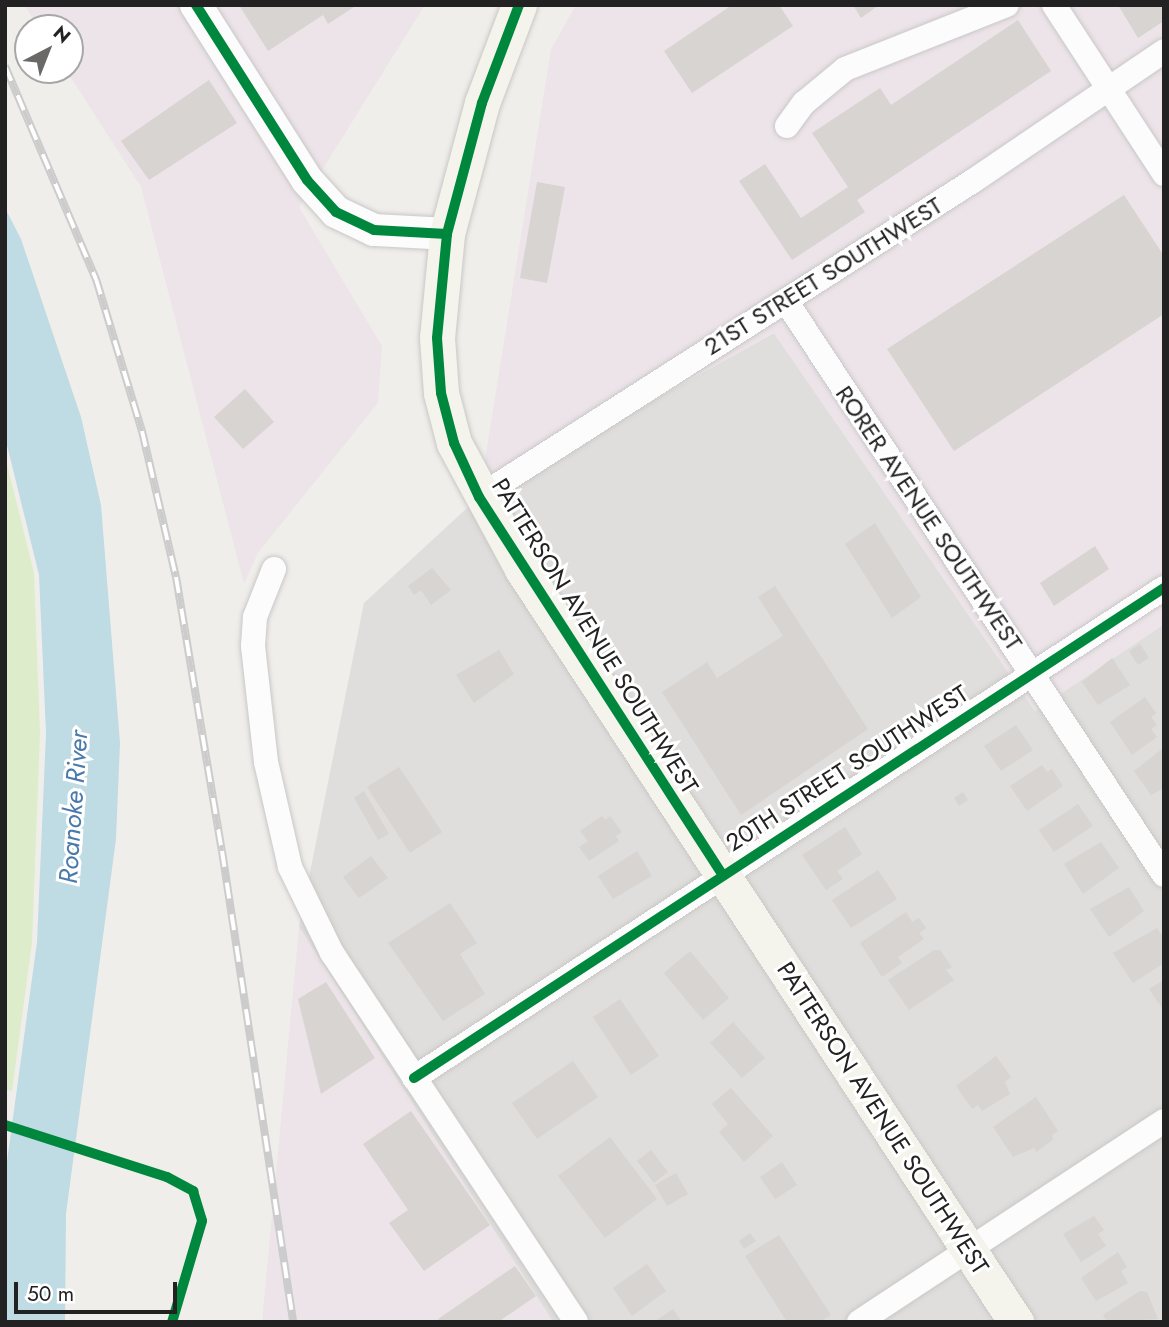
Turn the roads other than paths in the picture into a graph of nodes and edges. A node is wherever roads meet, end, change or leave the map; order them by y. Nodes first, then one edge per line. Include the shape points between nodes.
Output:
1 (196, 5) edge
2 (519, 5) edge
3 (1007, 5) edge
4 (1054, 5) edge
5 (1164, 51) edge
6 (1108, 88) junction
7 (787, 126) dead end
8 (1164, 174) edge
9 (447, 234) junction
10 (786, 301) junction
11 (479, 497) junction
12 (274, 569) dead end
13 (1164, 588) edge
14 (1032, 674) junction
15 (722, 874) junction
16 (1164, 875) edge
17 (414, 1078) junction
18 (1164, 1122) edge
19 (969, 1249) junction
20 (576, 1322) edge
21 (859, 1322) edge
22 (1016, 1322) edge

1 - 9 street via 307,180 336,212 374,230
2 - 9 main road, PATTERSON AVENUE SOUTHWEST via 482,103
3 - 7 street via 845,69 821,86
4 - 6 street
5 - 6 street, 21ST STREET SOUTHWEST
6 - 8 street
6 - 10 street, 21ST STREET SOUTHWEST
9 - 11 main road, PATTERSON AVENUE SOUTHWEST via 433,394
10 - 11 street, 21ST STREET SOUTHWEST
10 - 14 street, RORER AVENUE SOUTHWEST
11 - 15 main road, PATTERSON AVENUE SOUTHWEST
12 - 17 street via 256,617 253,646 278,831 308,911
13 - 14 street, 20TH STREET SOUTHWEST
14 - 15 street, 20TH STREET SOUTHWEST
14 - 16 street, RORER AVENUE SOUTHWEST
15 - 17 street, 20TH STREET SOUTHWEST
15 - 19 main road, PATTERSON AVENUE SOUTHWEST
17 - 20 street
18 - 19 street
19 - 21 street
19 - 22 main road, PATTERSON AVENUE SOUTHWEST

